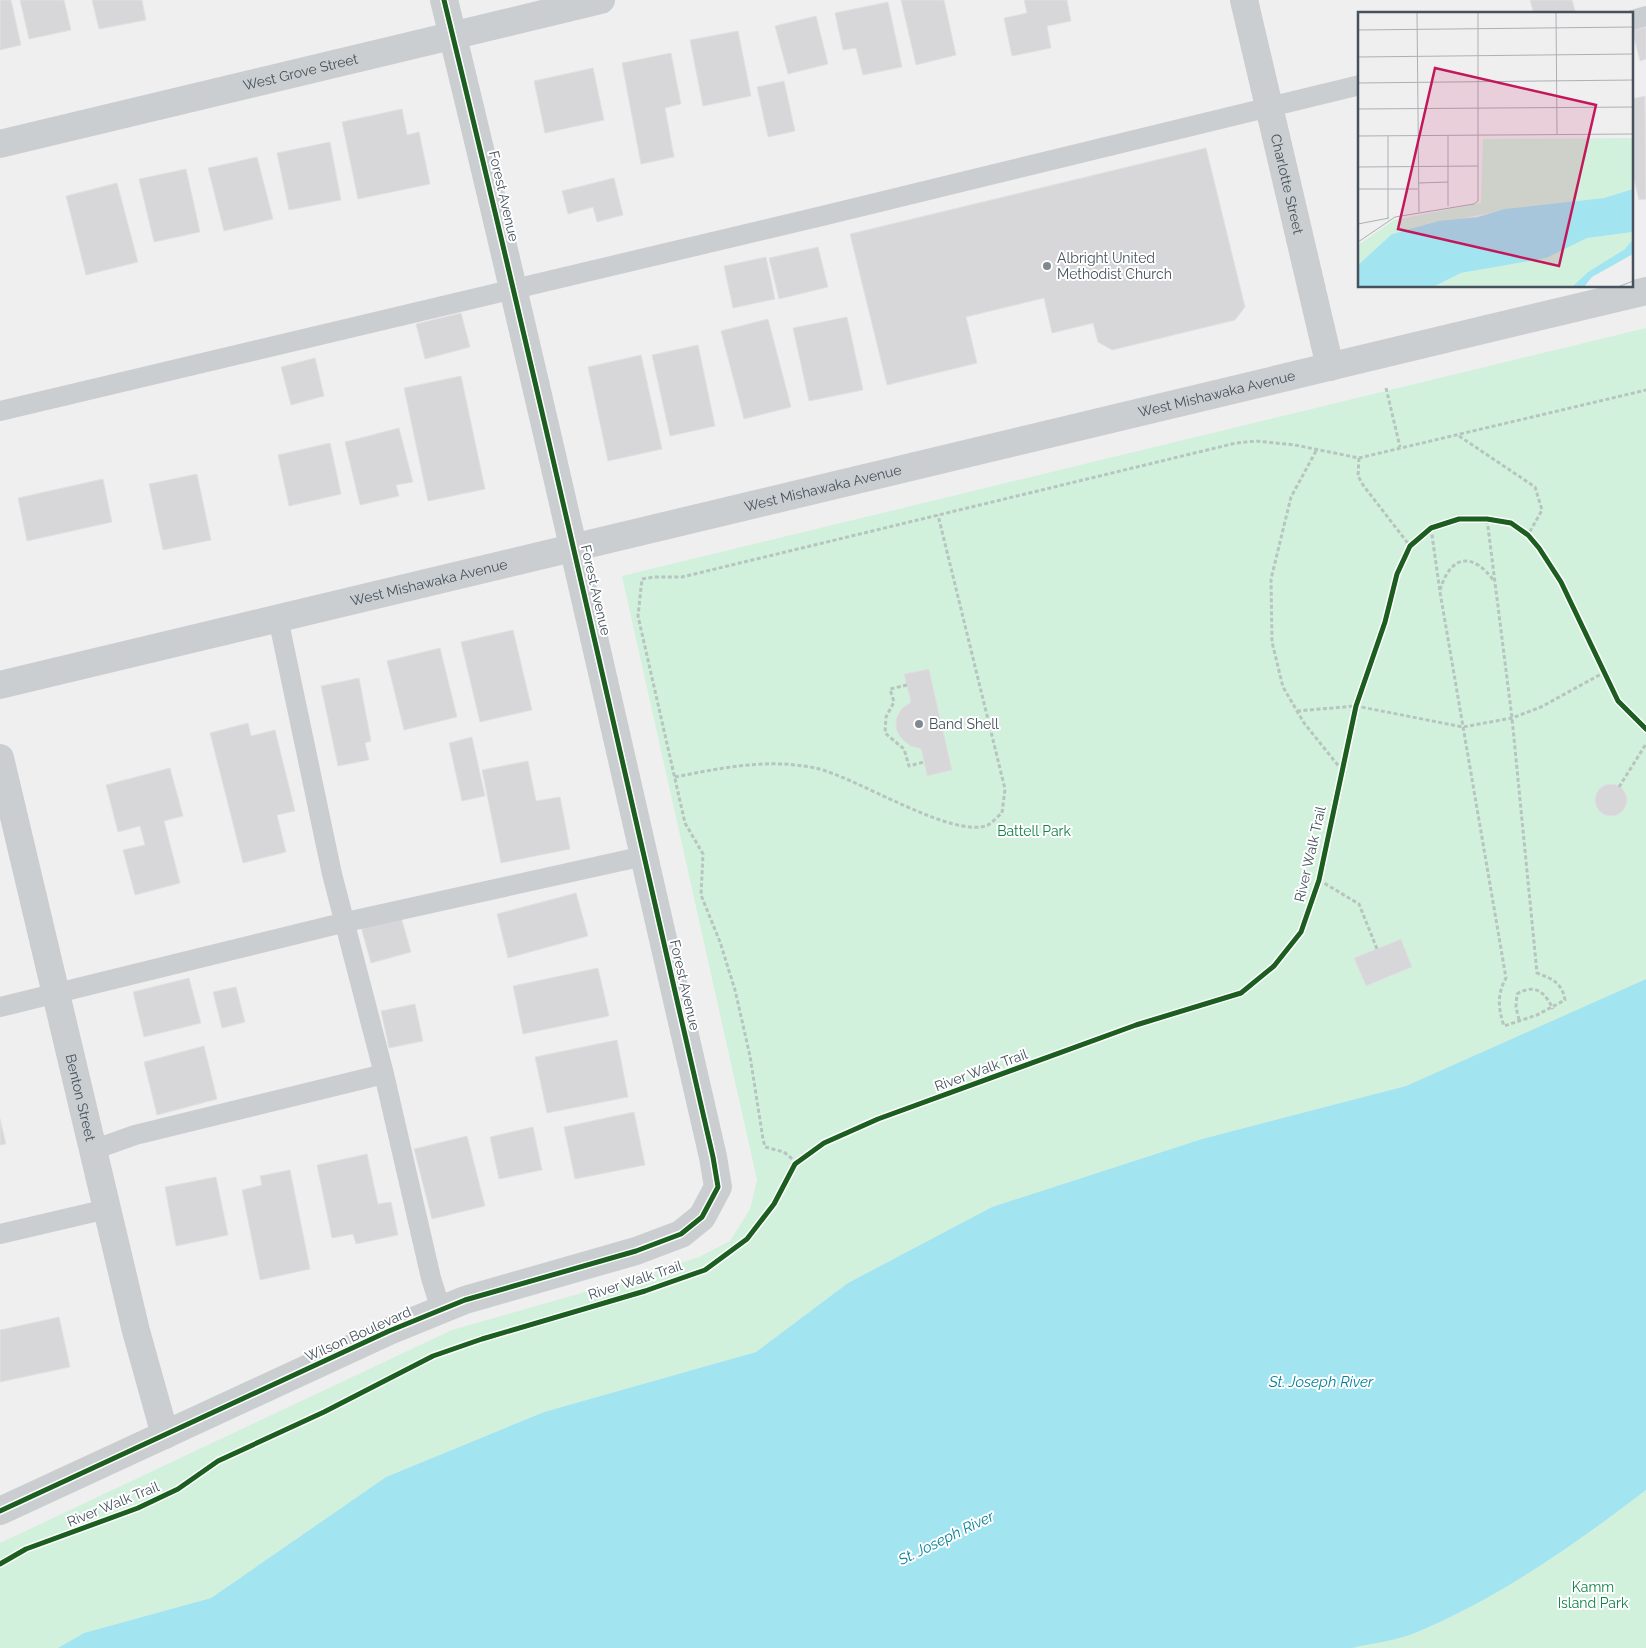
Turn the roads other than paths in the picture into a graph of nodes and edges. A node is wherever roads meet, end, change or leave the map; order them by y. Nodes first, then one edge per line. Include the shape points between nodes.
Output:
1 (444, 0) edge
2 (601, 0) edge
3 (1244, 0) edge
4 (453, 36) junction
5 (1358, 85) edge
6 (1270, 106) junction
7 (0, 144) edge
8 (513, 290) junction
9 (1646, 291) edge
10 (1330, 367) junction
11 (0, 411) edge
12 (575, 547) junction
13 (278, 618) junction
14 (0, 685) edge
15 (0, 758) edge
16 (644, 856) junction
17 (346, 922) junction
18 (56, 992) junction
19 (0, 1007) edge
20 (384, 1074) junction
21 (93, 1150) junction
22 (718, 1187) joint
23 (107, 1209) junction
24 (0, 1234) edge
25 (442, 1310) junction
26 (165, 1435) junction
27 (0, 1511) edge

1 - 4 street, Forest Avenue
2 - 4 street, West Grove Street
3 - 6 street, Charlotte Street
4 - 7 street, West Grove Street
4 - 8 street, Forest Avenue
5 - 6 lane
6 - 8 lane
6 - 10 street, Charlotte Street
8 - 11 lane
8 - 12 street, Forest Avenue
9 - 10 main road, West Mishawaka Avenue
10 - 12 main road, West Mishawaka Avenue
12 - 13 main road, West Mishawaka Avenue
12 - 16 street, Forest Avenue
13 - 14 main road, West Mishawaka Avenue
13 - 17 lane via 332,874
15 - 18 street, Benton Street
16 - 17 lane
16 - 22 street, Forest Avenue
17 - 18 lane
17 - 20 lane
18 - 19 lane
18 - 21 street, Benton Street
20 - 21 lane via 135,1135
20 - 25 lane via 431,1278
21 - 23 street, Benton Street
22 - 25 street, Wilson Boulevard via 702,1217 682,1234 465,1300
23 - 24 lane
23 - 26 street, Benton Street
25 - 26 street, Wilson Boulevard via 389,1331
26 - 27 street, Wilson Boulevard

